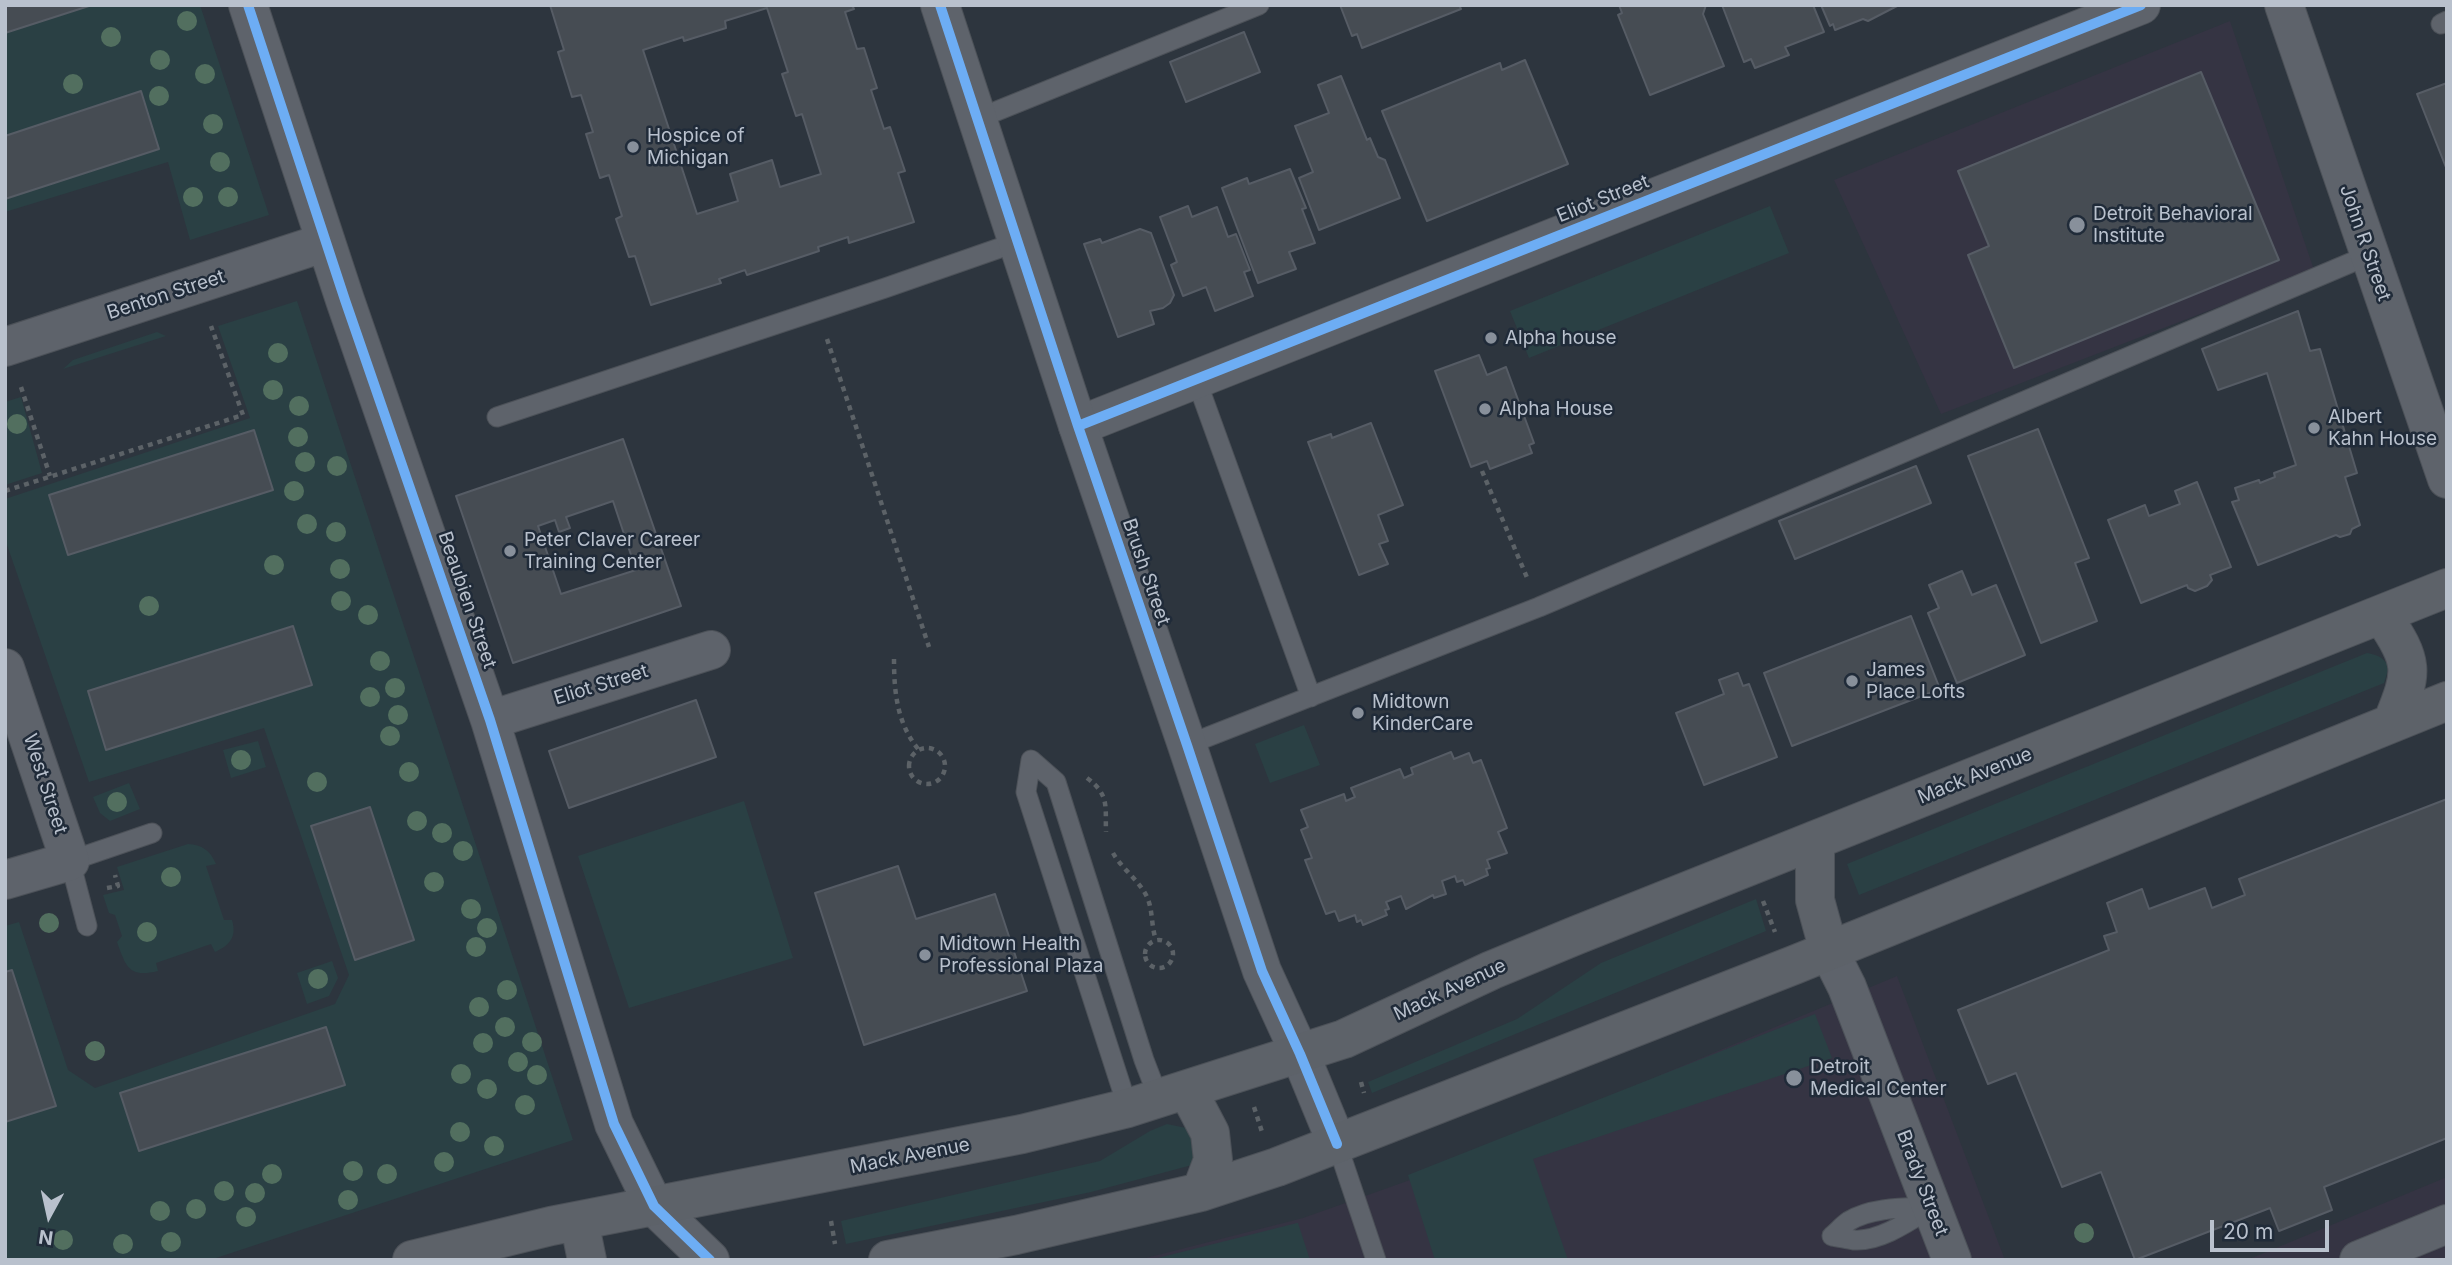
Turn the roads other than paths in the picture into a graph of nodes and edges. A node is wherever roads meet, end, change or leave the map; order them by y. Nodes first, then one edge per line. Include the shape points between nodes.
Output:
1 (248, 5) edge
2 (940, 5) edge
3 (1259, 5) edge
4 (2141, 5) edge
5 (2284, 5) edge
6 (977, 119) junction
7 (326, 242) junction
8 (1017, 242) junction
9 (2369, 255) junction
10 (5, 347) edge
11 (1196, 379) junction
12 (497, 417) dead end
13 (1078, 426) junction
14 (2447, 479) edge
15 (2447, 588) edge
16 (2382, 615) junction
17 (711, 650) dead end
18 (5, 668) edge
19 (1311, 697) junction
20 (2447, 701) edge
21 (490, 720) junction
22 (2392, 723) junction
23 (1187, 745) junction
24 (152, 833) dead end
25 (1815, 840) junction
26 (70, 861) junction
27 (1082, 865) junction
28 (1053, 874) junction
29 (5, 880) edge
30 (87, 926) dead end
31 (1829, 951) junction
32 (1300, 1054) junction
33 (1158, 1100) junction
34 (1337, 1144) junction
35 (1201, 1192) junction
36 (654, 1206) junction
37 (579, 1221) junction
38 (2447, 1224) edge
39 (412, 1260) edge
40 (587, 1260) edge
41 (710, 1260) edge
42 (888, 1260) edge
43 (1376, 1260) edge
44 (1952, 1260) edge
45 (2359, 1260) edge

1 - 7 street, Beaubien Street
2 - 6 street, Brush Street
3 - 6 lane
4 - 11 street, Eliot Street
5 - 9 street, John R Street
6 - 8 street, Brush Street
7 - 10 street, Benton Street
7 - 21 street, Beaubien Street
8 - 12 lane
8 - 13 street, Brush Street
9 - 14 street, John R Street
9 - 19 lane via 1539,607
11 - 13 street, Eliot Street
11 - 19 lane
13 - 23 street, Brush Street
15 - 16 main road, Mack Avenue
16 - 22 main road via 2403,647 2409,666 2406,690
16 - 25 main road, Mack Avenue
17 - 21 street, Eliot Street
18 - 26 street, West Street
19 - 23 lane
20 - 22 main road
21 - 36 street, Beaubien Street via 614,1124
22 - 31 main road
23 - 32 street, Brush Street via 1262,971
24 - 26 lane
25 - 31 main road via 1815,901
25 - 32 main road, Mack Avenue via 1492,970 1344,1039
26 - 29 street
26 - 30 lane
27 - 28 lane
27 - 28 lane via 1056,782 1031,760 1026,792
27 - 33 lane
28 - 33 lane
31 - 34 main road
31 - 44 street, Brady Street
32 - 33 main road, Mack Avenue
32 - 34 street, Brush Street
33 - 35 main road via 1210,1133 1213,1160
33 - 36 main road, Mack Avenue via 1022,1134
34 - 35 main road
34 - 43 lane
35 - 42 main road
36 - 37 main road, Mack Avenue
36 - 41 street
37 - 39 main road, Mack Avenue
37 - 40 main road
38 - 45 street

